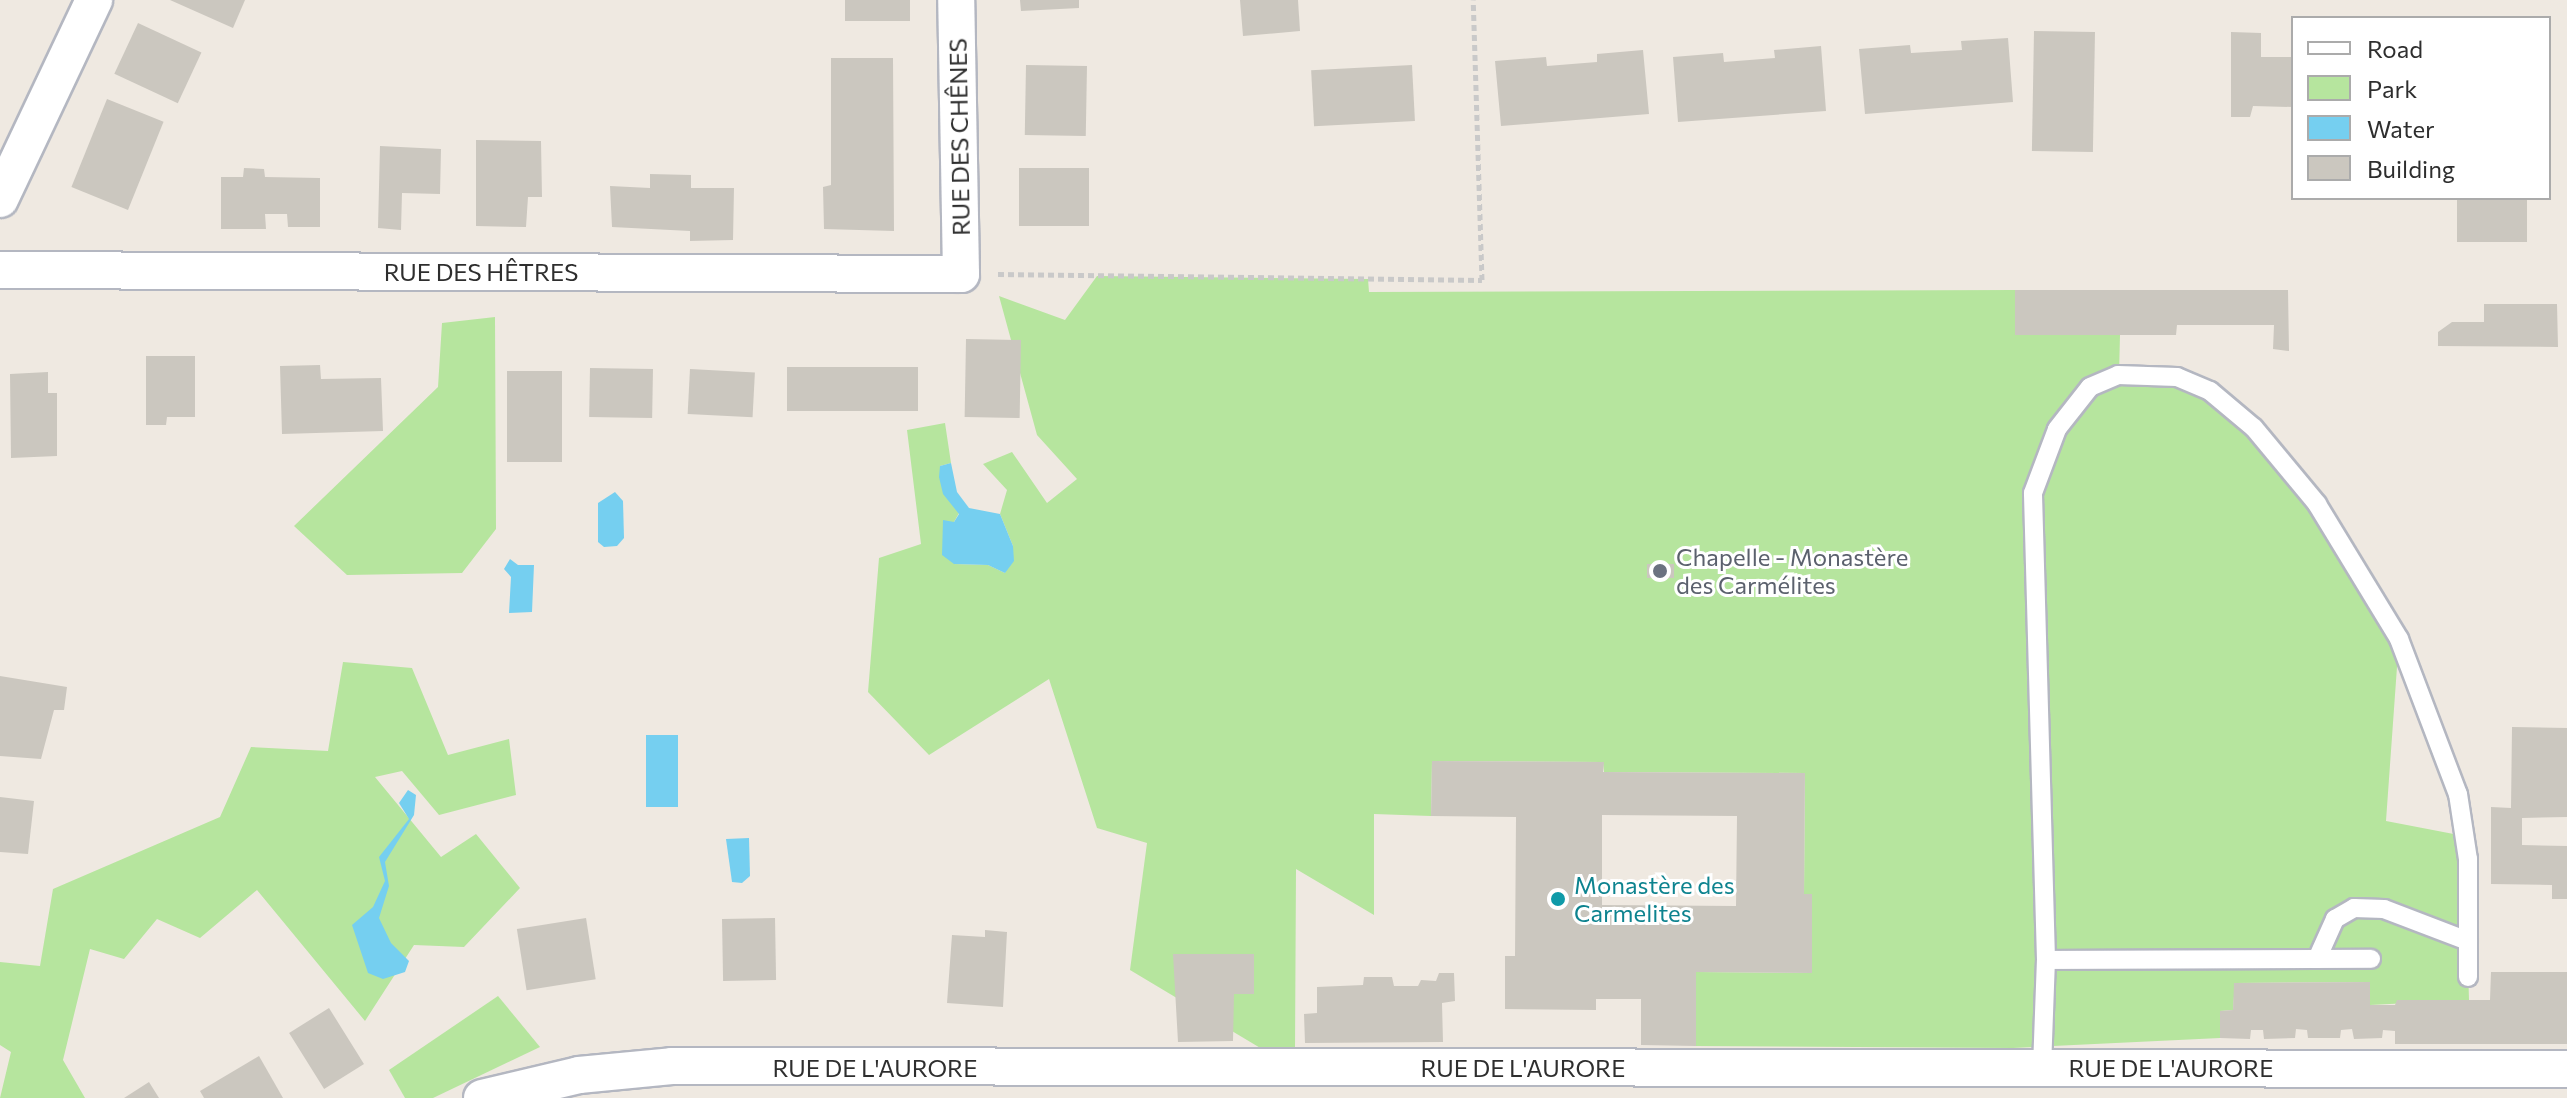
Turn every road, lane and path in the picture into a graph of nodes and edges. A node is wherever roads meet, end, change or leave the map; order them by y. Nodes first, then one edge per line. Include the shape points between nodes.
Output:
1 (94, 0) edge
2 (956, 0) edge
3 (1473, 0) edge
4 (0, 199) edge
5 (0, 270) edge
6 (961, 274) junction
7 (2468, 941) junction
8 (2317, 959) junction
9 (2371, 959) dead end
10 (2046, 960) junction
11 (2468, 977) dead end
12 (2042, 1068) junction
13 (2567, 1069) edge
14 (875, 1083) edge
15 (1999, 1083) edge
16 (482, 1098) edge

1 - 4 street
2 - 6 street, RUE DES CHÊNES
3 - 6 path via 1482,280
5 - 6 street, RUE DES HÊTRES
7 - 8 lane via 2384,909 2354,908 2335,919
7 - 10 lane via 2468,859 2458,794 2399,639 2366,577 2317,504 2254,428 2210,391 2177,377 2118,375 2090,387 2070,406 2043,459 2033,493
7 - 11 lane
8 - 9 lane
8 - 10 lane
10 - 12 lane
12 - 13 street, RUE DE L'AURORE
12 - 15 street, RUE DE L'AURORE
14 - 15 street, RUE DE L'AURORE
14 - 16 street, RUE DE L'AURORE via 672,1066 579,1075

